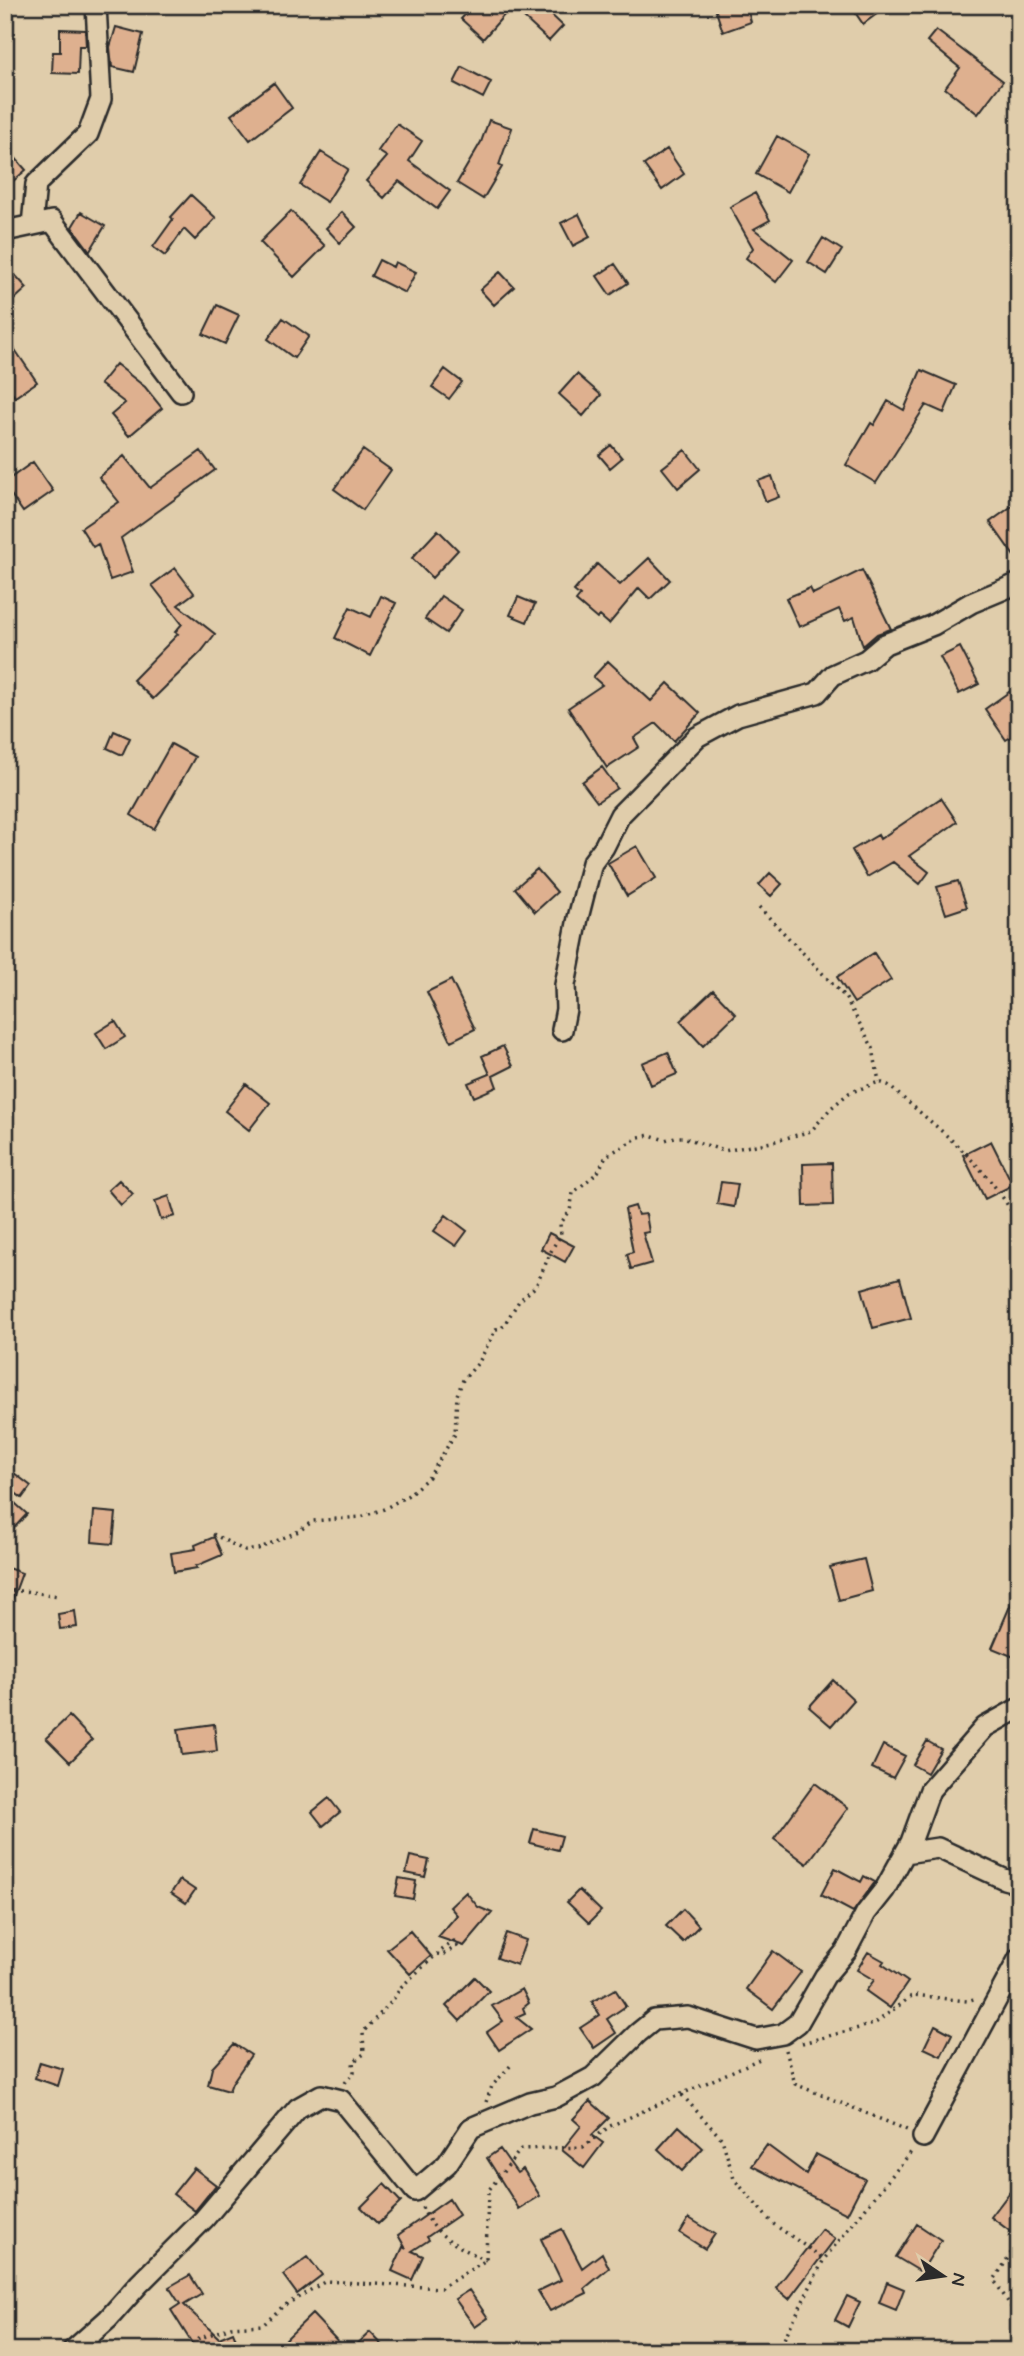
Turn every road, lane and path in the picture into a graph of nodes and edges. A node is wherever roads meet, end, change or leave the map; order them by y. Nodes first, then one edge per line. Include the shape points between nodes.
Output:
1 (96, 5) edge
2 (32, 225) junction
3 (5, 231) edge
4 (181, 392) dead end
5 (1019, 583) edge
6 (759, 907) dead end
7 (562, 1030) dead end
8 (878, 1082) junction
9 (1019, 1226) edge
10 (213, 1534) dead end
11 (5, 1591) edge
12 (58, 1596) dead end
13 (1019, 1708) edge
14 (905, 1853) junction
15 (1019, 1883) edge
16 (437, 1954) junction
17 (1019, 1958) edge
18 (1003, 1992) junction
19 (784, 2041) junction
20 (321, 2095) junction
21 (682, 2095) junction
22 (923, 2137) junction
23 (415, 2191) junction
24 (1019, 2241) edge
25 (824, 2259) junction
26 (486, 2260) junction
27 (1019, 2319) edge
28 (72, 2351) edge
29 (190, 2351) edge
30 (778, 2351) edge

1 - 2 street via 101,99 88,134 36,184
2 - 3 street
2 - 4 street via 52,221
5 - 7 street via 885,644 866,660 833,675 817,693 738,715 697,737 620,815 592,863 565,985
6 - 8 path via 845,997 873,1048
8 - 9 path via 888,1085 967,1156 1011,1209
8 - 10 path via 849,1093 811,1131 793,1137 724,1151 683,1138 665,1140 650,1135 606,1156 598,1172 573,1193 570,1212 560,1224 561,1235 536,1286 519,1301 502,1328 496,1329 479,1362 463,1380 457,1395 455,1434 429,1477 384,1509 361,1517 313,1521 258,1549 245,1551
11 - 12 path
13 - 14 street via 985,1727 930,1790
14 - 15 street via 938,1848
14 - 19 street
16 - 16 path via 454,1941 457,1946 443,1955
16 - 20 path via 363,2032 364,2054 353,2062 354,2072 336,2094
17 - 18 street
18 - 19 path via 967,2001 913,1995 874,2024
18 - 22 street
19 - 21 path
19 - 22 path via 795,2084
19 - 23 street via 756,2039 688,2017 654,2020 593,2077 556,2097 471,2128 447,2164
20 - 23 street via 341,2100
20 - 28 street via 298,2108 204,2219
21 - 25 path via 722,2139 734,2179 772,2223
21 - 26 path via 610,2126 583,2147 521,2149 488,2191
22 - 25 path
23 - 26 path via 424,2213 450,2243
24 - 27 path via 995,2280
25 - 30 path
26 - 29 path via 441,2288 326,2281 282,2307 263,2325 231,2327 198,2339

